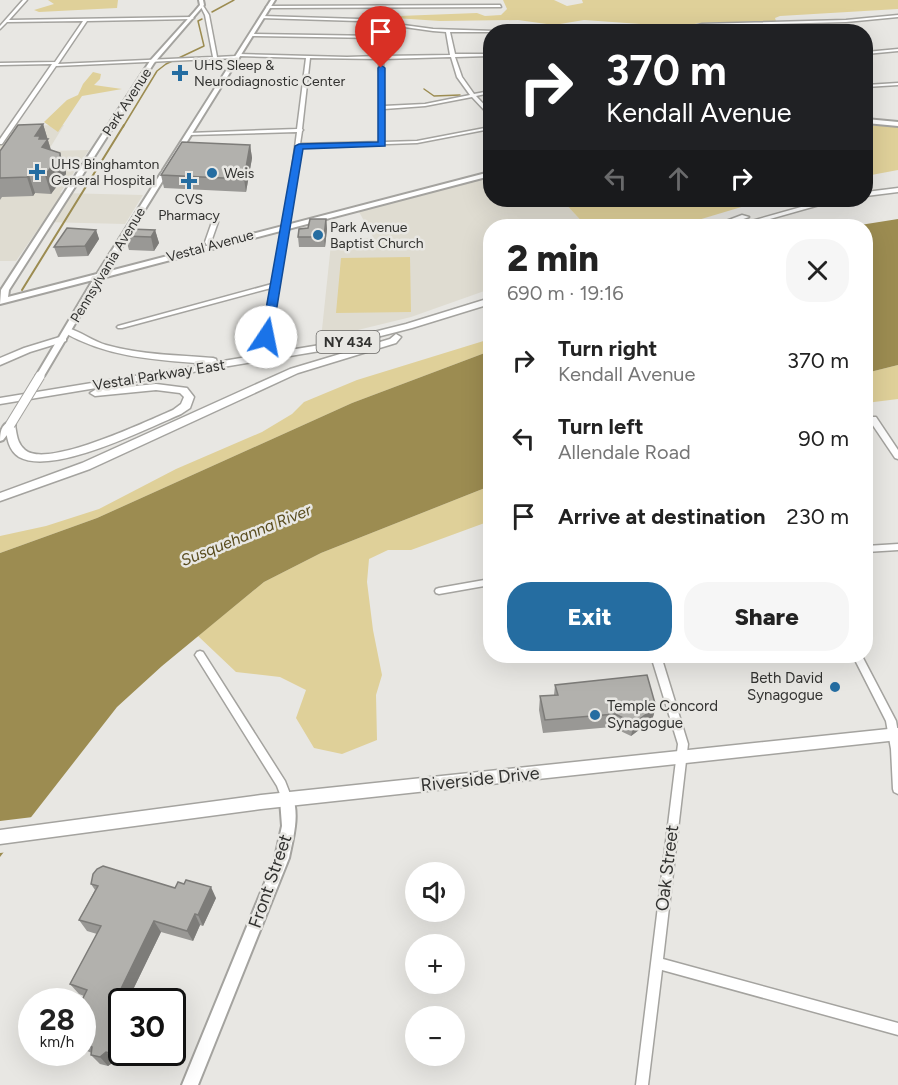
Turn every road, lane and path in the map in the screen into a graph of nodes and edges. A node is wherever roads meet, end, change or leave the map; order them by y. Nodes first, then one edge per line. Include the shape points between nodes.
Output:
1 (26, 0) edge
2 (273, 0) edge
3 (396, 0) edge
4 (201, 3) edge
5 (396, 6) junction
6 (500, 6) dead end
7 (268, 7) junction
8 (898, 16) edge
9 (262, 17) junction
10 (192, 18) junction
11 (86, 20) junction
12 (6, 21) junction
13 (381, 24) junction
14 (739, 24) edge
15 (0, 28) edge
16 (448, 31) junction
17 (483, 31) edge
18 (251, 35) junction
19 (380, 37) junction
20 (898, 50) edge
21 (873, 52) edge
22 (452, 55) junction
23 (483, 55) edge
24 (237, 56) junction
25 (308, 57) junction
26 (381, 57) junction
27 (215, 58) junction
28 (152, 62) junction
29 (0, 64) edge
30 (54, 64) junction
31 (898, 84) edge
32 (873, 86) edge
33 (483, 94) edge
34 (473, 96) junction
35 (483, 106) edge
36 (382, 108) junction
37 (873, 122) edge
38 (898, 124) edge
39 (483, 129) edge
40 (301, 130) junction
41 (189, 134) junction
42 (0, 143) edge
43 (382, 144) junction
44 (299, 146) junction
45 (483, 176) edge
46 (898, 187) edge
47 (873, 189) edge
48 (873, 192) edge
49 (783, 207) edge
50 (807, 207) edge
51 (741, 219) edge
52 (764, 219) edge
53 (214, 222) dead end
54 (286, 226) junction
55 (210, 246) junction
56 (100, 275) junction
57 (276, 285) junction
58 (2, 302) edge
59 (483, 303) edge
60 (483, 310) edge
61 (120, 327) dead end
62 (65, 335) junction
63 (396, 337) junction
64 (264, 343) dead end
65 (256, 359) junction
66 (0, 362) edge
67 (95, 393) junction
68 (0, 401) edge
69 (0, 408) edge
70 (873, 419) dead end
71 (10, 425) junction
72 (0, 438) edge
73 (898, 456) edge
74 (0, 497) edge
75 (898, 547) edge
76 (873, 549) edge
77 (483, 583) edge
78 (439, 591) dead end
79 (200, 655) dead end
80 (658, 663) edge
81 (862, 663) edge
82 (896, 734) edge
83 (681, 757) junction
84 (898, 789) edge
85 (287, 799) junction
86 (0, 837) edge
87 (656, 963) junction
88 (898, 1029) edge
89 (190, 1085) edge
90 (642, 1085) edge

1 - 12 street
2 - 7 street, Pennsylvania Avenue
3 - 5 street
4 - 10 street, Park Avenue
4 - 27 street
5 - 6 street
5 - 7 street
7 - 9 street, Pennsylvania Avenue
8 - 14 street
9 - 13 street
9 - 18 street, Pennsylvania Avenue
10 - 11 street
10 - 28 street, Park Avenue
11 - 12 street
11 - 30 street
12 - 15 street
13 - 16 street
13 - 19 street
16 - 17 street
16 - 22 street
18 - 19 street
18 - 24 street, Pennsylvania Avenue
19 - 26 street
20 - 21 street
22 - 23 street
22 - 26 street
22 - 34 street via 458,77
24 - 25 street
24 - 27 street
24 - 41 street, Pennsylvania Avenue
25 - 26 street
25 - 40 street
26 - 36 street
27 - 28 street
28 - 30 street
28 - 58 street, Park Avenue via 5,290
29 - 30 street
30 - 42 street
31 - 32 street
33 - 34 street
34 - 35 street
34 - 36 street
36 - 43 street
37 - 38 street
39 - 43 street via 425,141
40 - 41 street
40 - 44 street
41 - 56 street, Pennsylvania Avenue
43 - 44 street
44 - 54 street
45 - 54 street, Vestal Avenue
46 - 47 main road
46 - 48 main road
49 - 51 main road
50 - 52 main road
53 - 55 street
54 - 55 street, Vestal Avenue
54 - 57 street
55 - 56 street, Vestal Avenue
56 - 58 street, Vestal Avenue
56 - 62 street, Pennsylvania Avenue
57 - 61 street
57 - 64 street
59 - 65 main road, Vestal Parkway East / NY 434 via 376,335
60 - 63 main road, Vestal Parkway East / NY 434
62 - 65 main road via 125,352 210,361
62 - 66 main road
62 - 71 street, Pennsylvania Avenue, bridge
63 - 67 main road, Vestal Parkway East / NY 434 via 307,357
63 - 74 main road via 294,371 78,470
65 - 68 main road, Vestal Parkway East / NY 434
67 - 69 main road, Vestal Parkway East / NY 434
67 - 71 main road via 167,387 183,390 189,397 186,406 177,412 62,457 41,458 24,453 13,441
70 - 73 street
71 - 72 street, Pennsylvania Avenue
75 - 76 street
77 - 78 street
79 - 85 street, Front Street
80 - 83 street, Oak Street via 681,736
81 - 82 street
82 - 83 main road, Riverside Drive
82 - 84 street
83 - 85 main road, Riverside Drive
83 - 87 street, Oak Street
85 - 86 main road, Riverside Drive
85 - 89 street, Front Street via 289,826 282,858
87 - 88 street
87 - 90 street, Oak Street

